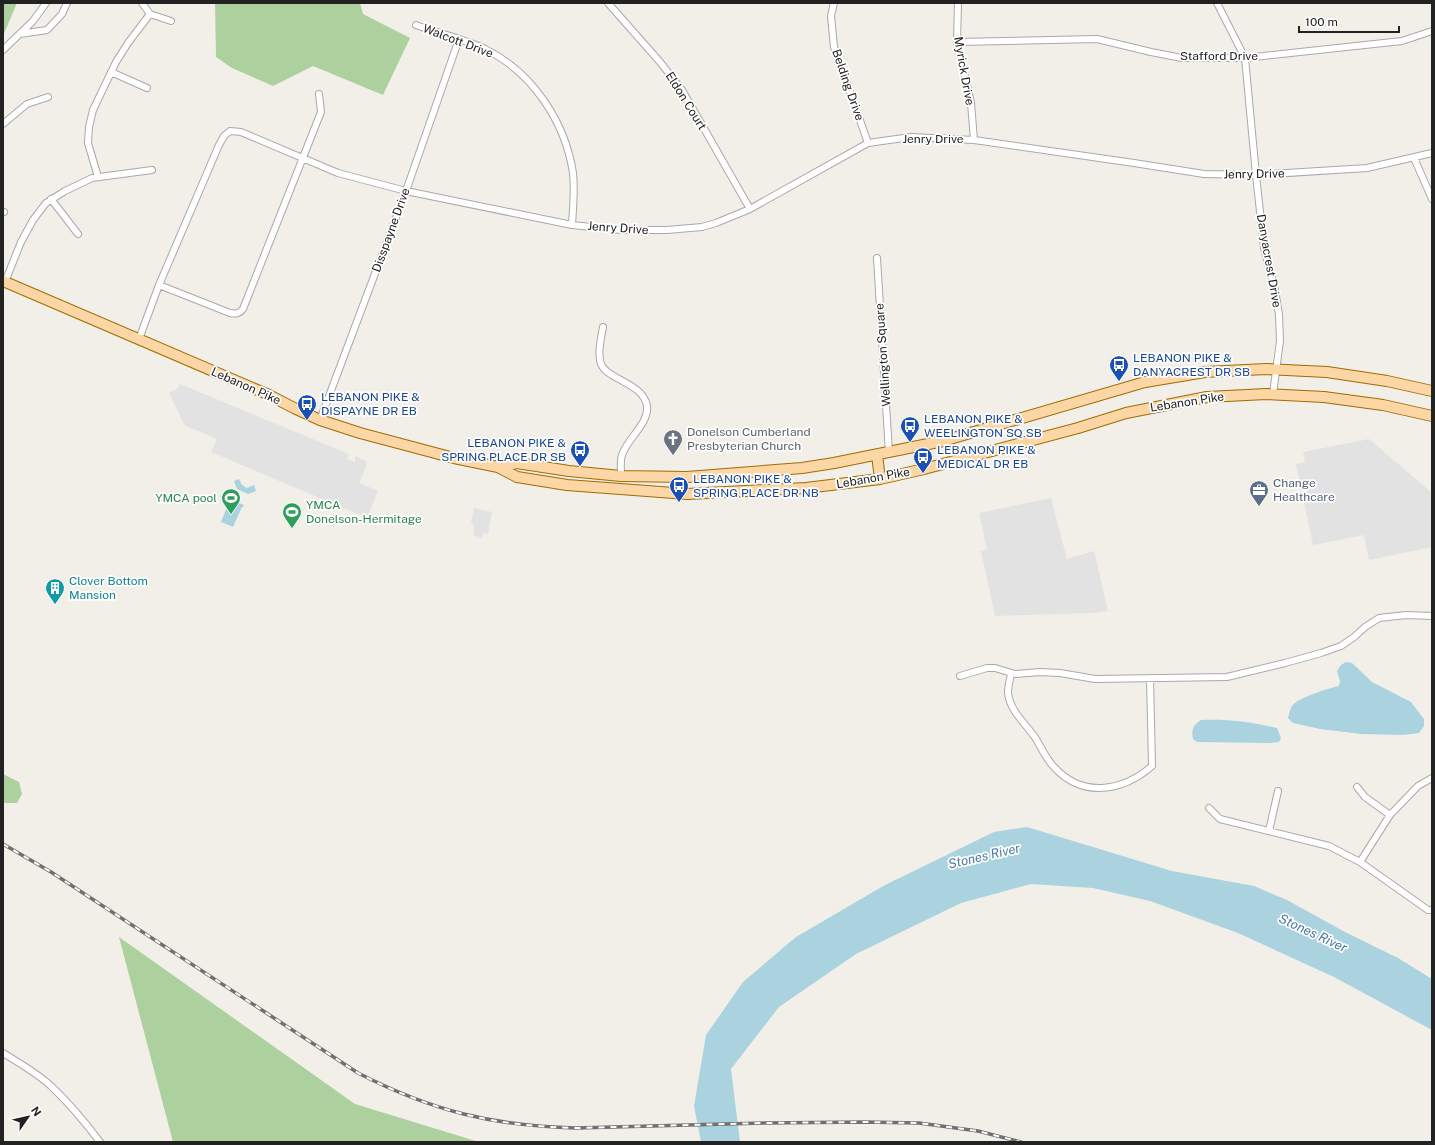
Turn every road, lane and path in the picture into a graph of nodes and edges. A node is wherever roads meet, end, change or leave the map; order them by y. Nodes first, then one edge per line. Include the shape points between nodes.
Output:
1 (46, 3) edge
2 (67, 3) edge
3 (142, 3) edge
4 (608, 3) edge
5 (834, 3) edge
6 (958, 3) edge
7 (1218, 3) edge
8 (150, 14) junction
9 (171, 21) dead end
10 (416, 25) dead end
11 (1432, 30) edge
12 (20, 34) junction
13 (459, 39) junction
14 (957, 42) junction
15 (3, 50) edge
16 (1245, 58) junction
17 (111, 72) junction
18 (147, 88) dead end
19 (319, 94) dead end
20 (48, 97) dead end
21 (3, 124) edge
22 (974, 140) junction
23 (868, 144) junction
24 (1432, 153) edge
25 (303, 158) junction
26 (1414, 158) junction
27 (152, 170) dead end
28 (1256, 175) junction
29 (98, 177) junction
30 (406, 191) junction
31 (51, 199) junction
32 (1432, 199) edge
33 (750, 209) junction
34 (572, 224) junction
35 (78, 234) dead end
36 (877, 258) dead end
37 (4, 282) edge
38 (159, 285) junction
39 (604, 327) dead end
40 (138, 339) junction
41 (1277, 370) junction
42 (1432, 391) edge
43 (1273, 394) junction
44 (1432, 416) edge
45 (320, 420) junction
46 (889, 453) junction
47 (877, 455) junction
48 (498, 467) junction
49 (713, 475) junction
50 (621, 476) junction
51 (880, 478) junction
52 (713, 493) junction
53 (1432, 616) edge
54 (1011, 674) junction
55 (960, 676) dead end
56 (1150, 678) junction
57 (1432, 778) edge
58 (1358, 787) dead end
59 (1278, 791) dead end
60 (1209, 808) dead end
61 (1390, 815) junction
62 (1269, 831) junction
63 (1360, 862) junction
64 (1432, 910) edge
65 (3, 1053) edge
66 (100, 1142) edge

1 - 12 street
2 - 12 street via 62,14 47,30
3 - 8 street
4 - 33 street, Eldon Court via 682,90
5 - 23 street, Belding Drive via 831,16 834,47
6 - 14 street, Myrick Drive
7 - 16 street, Danyacrest Drive
8 - 9 street
8 - 17 street via 128,43
10 - 13 street, Walcott Drive
11 - 16 street, Stafford Drive via 1402,41
12 - 15 street
13 - 30 street, Disspayne Drive
13 - 34 street, Walcott Drive via 484,49 517,71 540,95 555,118 567,148 573,174
14 - 16 street, Stafford Drive via 1097,38 1182,58
14 - 22 street, Myrick Drive via 971,103
16 - 28 street, Danyacrest Drive
17 - 18 street
17 - 29 street via 93,110 89,127 88,143
19 - 25 street via 321,112
20 - 21 street via 27,104
22 - 23 street, Jenry Drive via 911,137
22 - 28 street, Jenry Drive via 1204,174
23 - 33 street, Jenry Drive
24 - 26 street, Jenry Drive
25 - 30 street, Jenry Drive via 338,173
25 - 38 street, Jenry Drive via 241,132 230,131 224,136
25 - 38 street via 240,313 230,313
26 - 28 street, Jenry Drive via 1367,168
26 - 32 street
27 - 29 street
28 - 41 street, Danyacrest Drive via 1264,248 1279,315
29 - 31 street
30 - 34 street, Jenry Drive
30 - 45 street, Disspayne Drive
31 - 35 street
31 - 37 street via 33,220
33 - 34 street, Jenry Drive via 702,227 667,230 620,230
36 - 46 street, Wellington Square
37 - 40 main road, Lebanon Pike
38 - 40 street, Jenry Drive
39 - 50 street via 600,362 607,372 640,392 647,406 644,421 630,439 622,456
40 - 45 main road, Lebanon Pike via 269,395
41 - 42 main road, Lebanon Pike via 1327,372
41 - 43 street, Danyacrest Drive
41 - 46 main road, Lebanon Pike via 1205,372 1145,382 943,441
43 - 44 main road, Lebanon Pike via 1324,396
43 - 51 main road, Lebanon Pike via 1207,397 1150,408 924,469
45 - 48 main road, Lebanon Pike via 388,441
46 - 47 main road, Lebanon Pike
47 - 49 main road, Lebanon Pike via 802,468
47 - 51 main road
48 - 50 main road, Lebanon Pike via 517,463
48 - 52 main road, Lebanon Pike via 517,477 567,485 688,494
49 - 50 main road, Lebanon Pike
49 - 52 main road
51 - 52 main road, Lebanon Pike via 806,488
53 - 56 street via 1379,618 1342,646 1250,672 1227,677
54 - 55 street via 987,668
54 - 56 street via 1040,672 1095,679
54 - 56 street via 1008,692 1010,701 1052,766 1071,781 1094,788 1128,782 1152,766
57 - 61 street via 1418,786
58 - 61 street via 1365,797
59 - 62 street
60 - 62 street via 1220,819
61 - 63 street
62 - 63 street via 1329,846
63 - 64 street via 1428,910
65 - 66 street via 50,1086 84,1121

